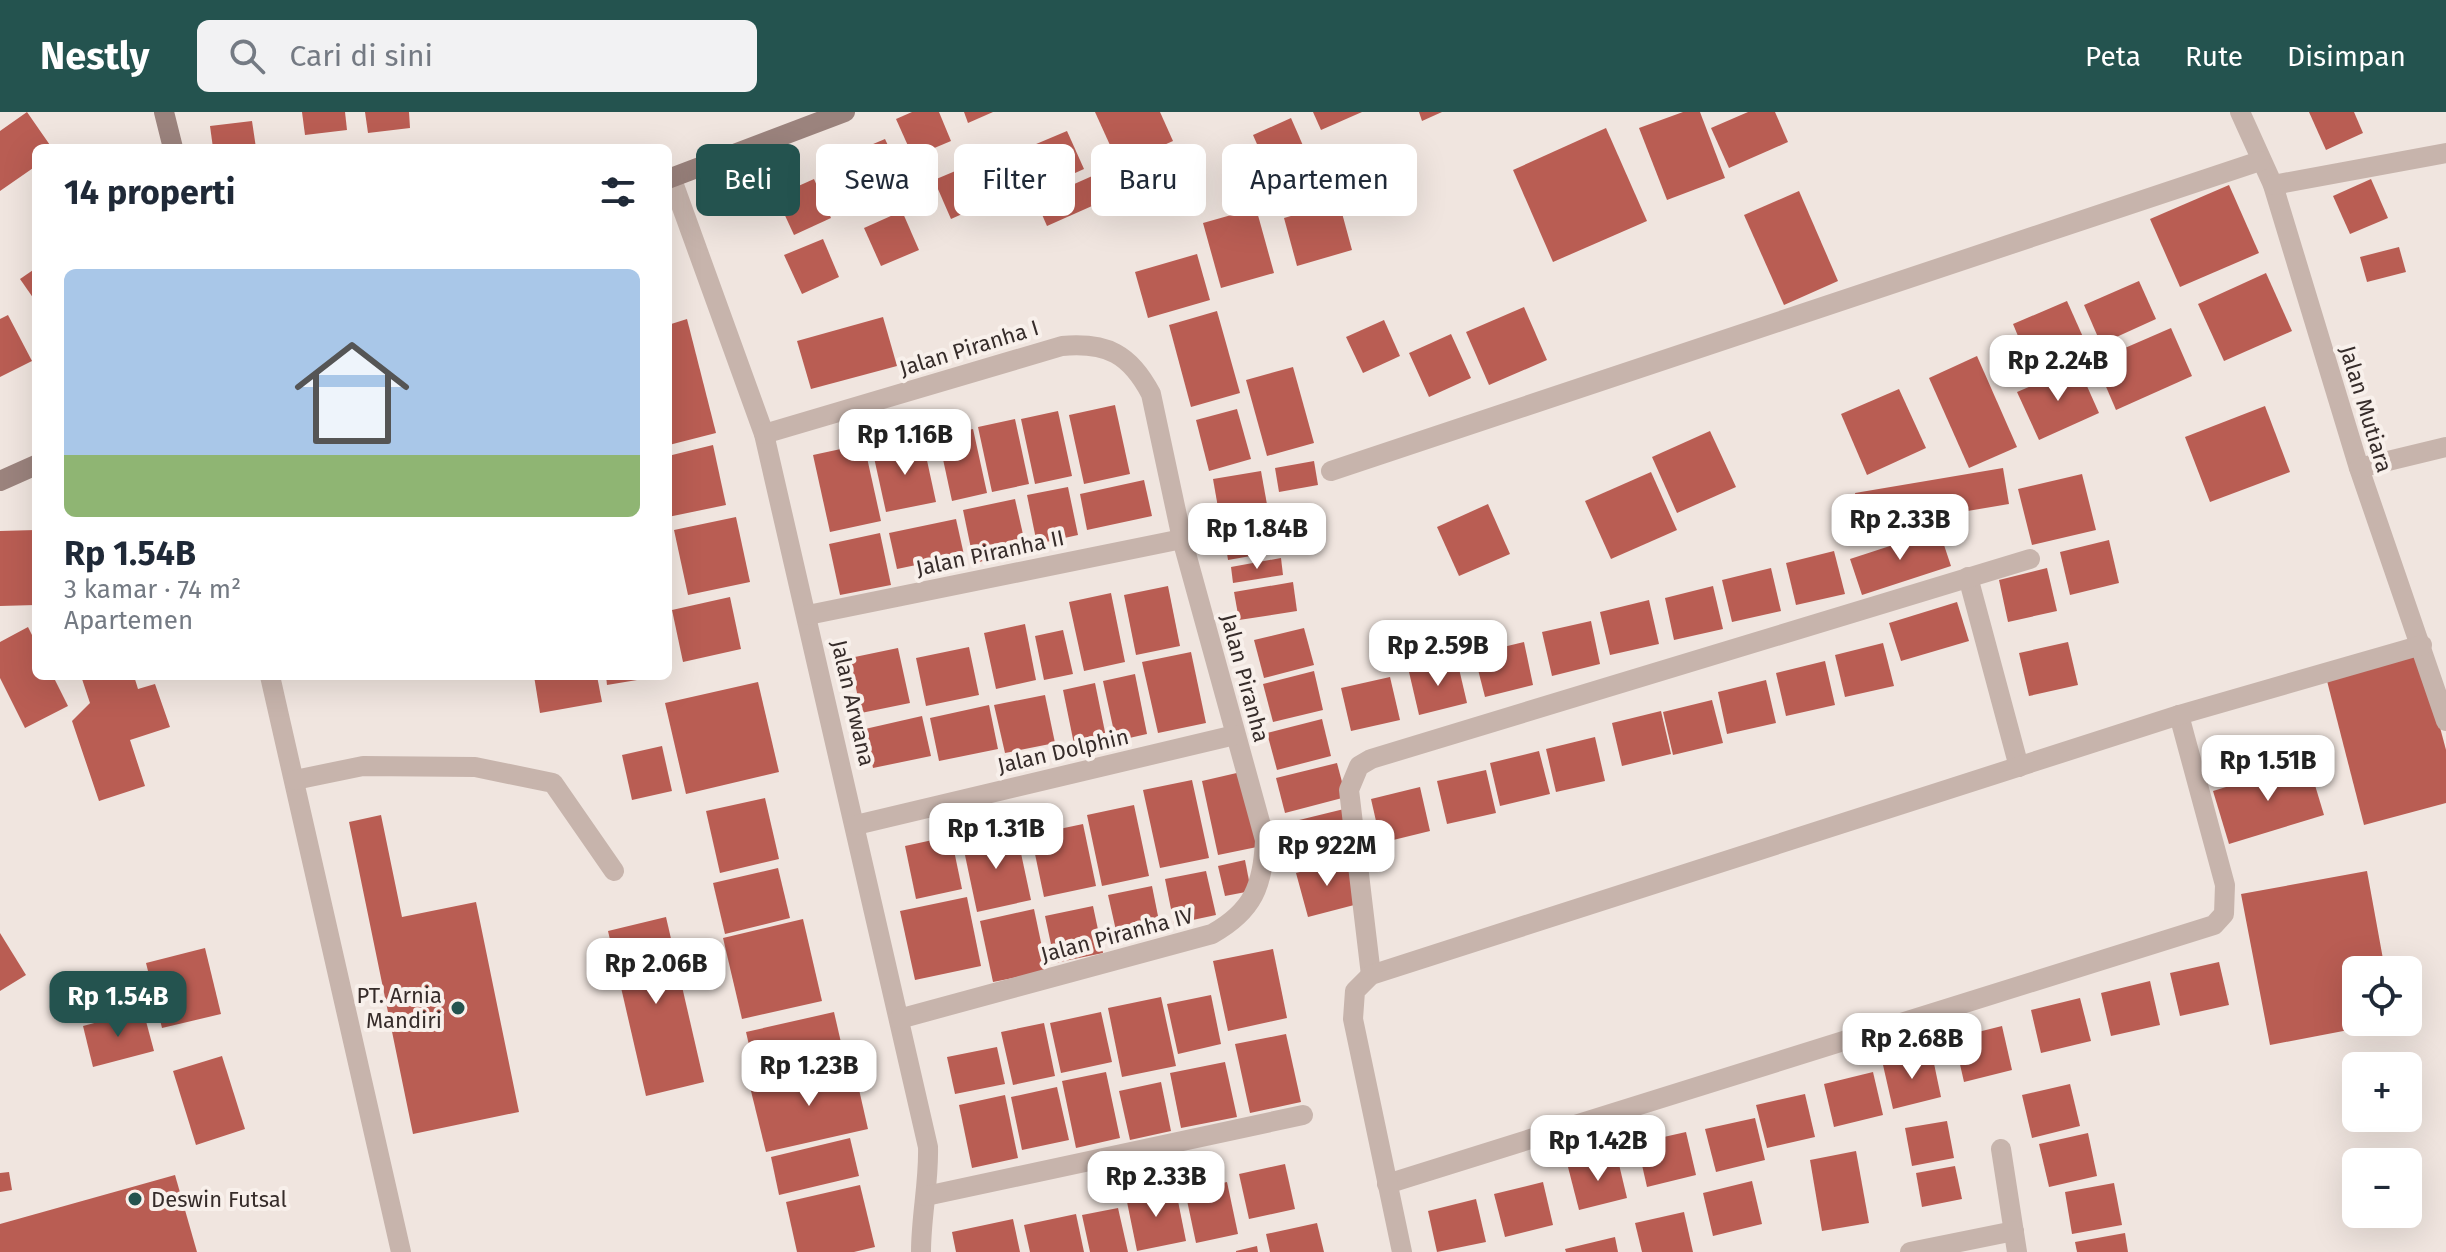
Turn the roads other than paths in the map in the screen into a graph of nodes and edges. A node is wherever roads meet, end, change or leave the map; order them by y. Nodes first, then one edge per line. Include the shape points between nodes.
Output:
1 (164, 112) edge
2 (845, 112) edge
3 (2240, 112) edge
4 (172, 144) edge
5 (2446, 153) edge
6 (2260, 161) junction
7 (672, 177) edge
8 (672, 183) edge
9 (2273, 185) junction
10 (1154, 413) joint
11 (764, 434) junction
12 (2446, 447) edge
13 (32, 467) edge
14 (2359, 468) junction
15 (1331, 471) dead end
16 (0, 481) edge
17 (1182, 539) junction
18 (2030, 559) dead end
19 (1968, 577) junction
20 (808, 615) junction
21 (2422, 645) junction
22 (271, 680) edge
23 (2179, 715) junction
24 (2446, 721) edge
25 (1235, 735) junction
26 (2019, 767) junction
27 (295, 780) junction
28 (1258, 815) joint
29 (856, 825) junction
30 (614, 871) dead end
31 (1371, 975) junction
32 (899, 1019) junction
33 (1303, 1115) dead end
34 (2001, 1149) dead end
35 (1387, 1184) junction
36 (926, 1196) junction
37 (2014, 1231) junction
38 (401, 1252) edge
39 (921, 1252) edge
40 (1402, 1252) edge
41 (1910, 1252) edge
42 (2017, 1252) edge

1 - 4 main road
2 - 7 main road
3 - 6 street, Jalan Mutiara
5 - 9 street
6 - 9 street, Jalan Mutiara
6 - 15 street
8 - 11 street, Jalan Arwana
9 - 14 street, Jalan Mutiara
10 - 11 street, Jalan Piranha I via 1140,372 1111,350 1087,343
10 - 17 street, Jalan Piranha
11 - 20 street, Jalan Arwana
12 - 14 street
13 - 16 main road
14 - 21 street, Jalan Mutiara
17 - 20 street, Jalan Piranha II
17 - 25 street, Jalan Piranha
18 - 19 street
19 - 26 street
19 - 31 street via 1359,766 1349,790
20 - 29 street, Jalan Arwana
21 - 23 street
21 - 24 street, Jalan Mutiara
22 - 27 street
23 - 26 street
23 - 35 street via 2225,885 2224,914 2214,925
25 - 28 street, Jalan Piranha
25 - 29 street, Jalan Dolphin
26 - 31 street
27 - 30 street via 363,766 475,767 553,783
27 - 38 street
28 - 32 street, Jalan Piranha IV via 1265,840 1264,871 1252,903 1227,926
29 - 32 street, Jalan Arwana
31 - 35 street via 1355,991 1353,1019
32 - 36 street, Jalan Arwana via 928,1147
33 - 36 street
34 - 37 street
35 - 40 street
36 - 39 street, Jalan Arwana
37 - 41 street
37 - 42 street

